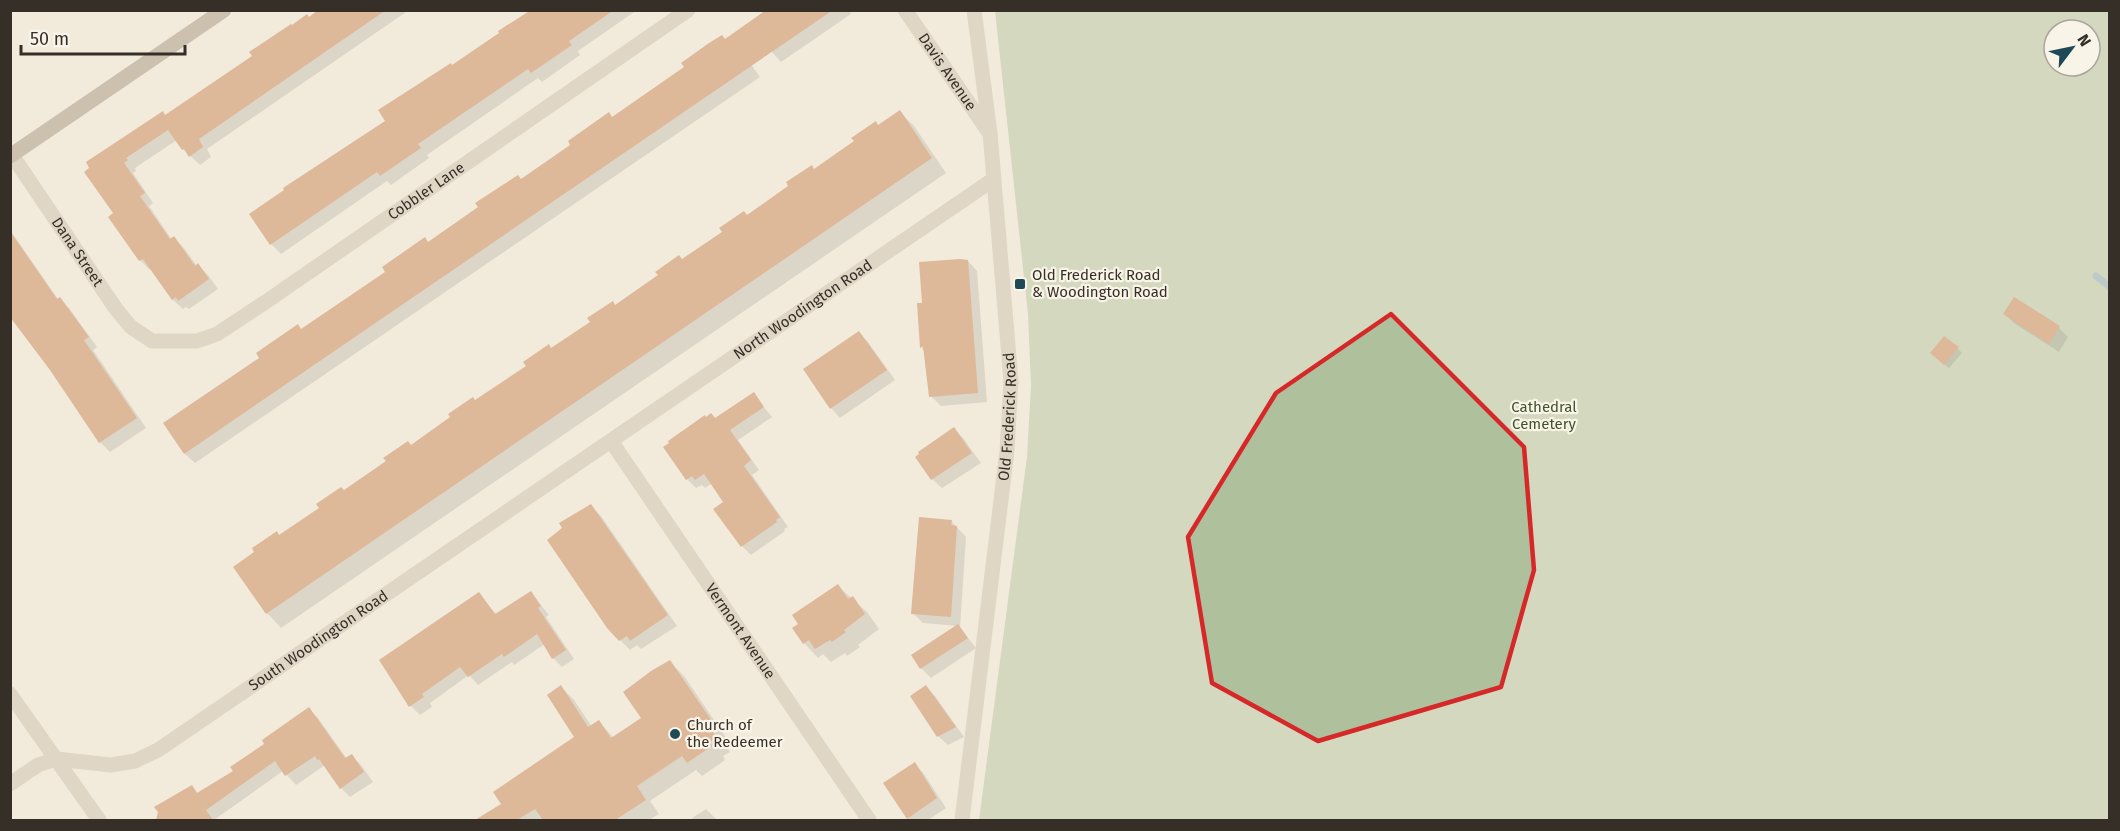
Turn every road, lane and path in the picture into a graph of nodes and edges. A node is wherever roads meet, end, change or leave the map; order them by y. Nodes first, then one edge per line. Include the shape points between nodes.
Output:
1 (224, 10) edge
2 (688, 10) edge
3 (905, 10) edge
4 (974, 10) edge
5 (990, 133) junction
6 (11, 155) edge
7 (994, 179) junction
8 (152, 341) joint
9 (611, 441) junction
10 (10, 694) edge
11 (56, 759) junction
12 (10, 784) edge
13 (99, 820) edge
14 (869, 820) edge
15 (962, 820) edge

1 - 6 street
2 - 8 street, Cobbler Lane via 218,334 196,341
3 - 5 street, Davis Avenue
4 - 5 street, Old Frederick Road
5 - 7 street, Old Frederick Road
6 - 8 street, Dana Street via 116,309 131,327
7 - 9 street, North Woodington Road
7 - 15 street, Old Frederick Road via 1011,381 1007,451
9 - 11 street, South Woodington Road via 158,750 135,761 111,765
9 - 14 street, Vermont Avenue
10 - 11 street
11 - 12 street via 38,765
11 - 13 street

